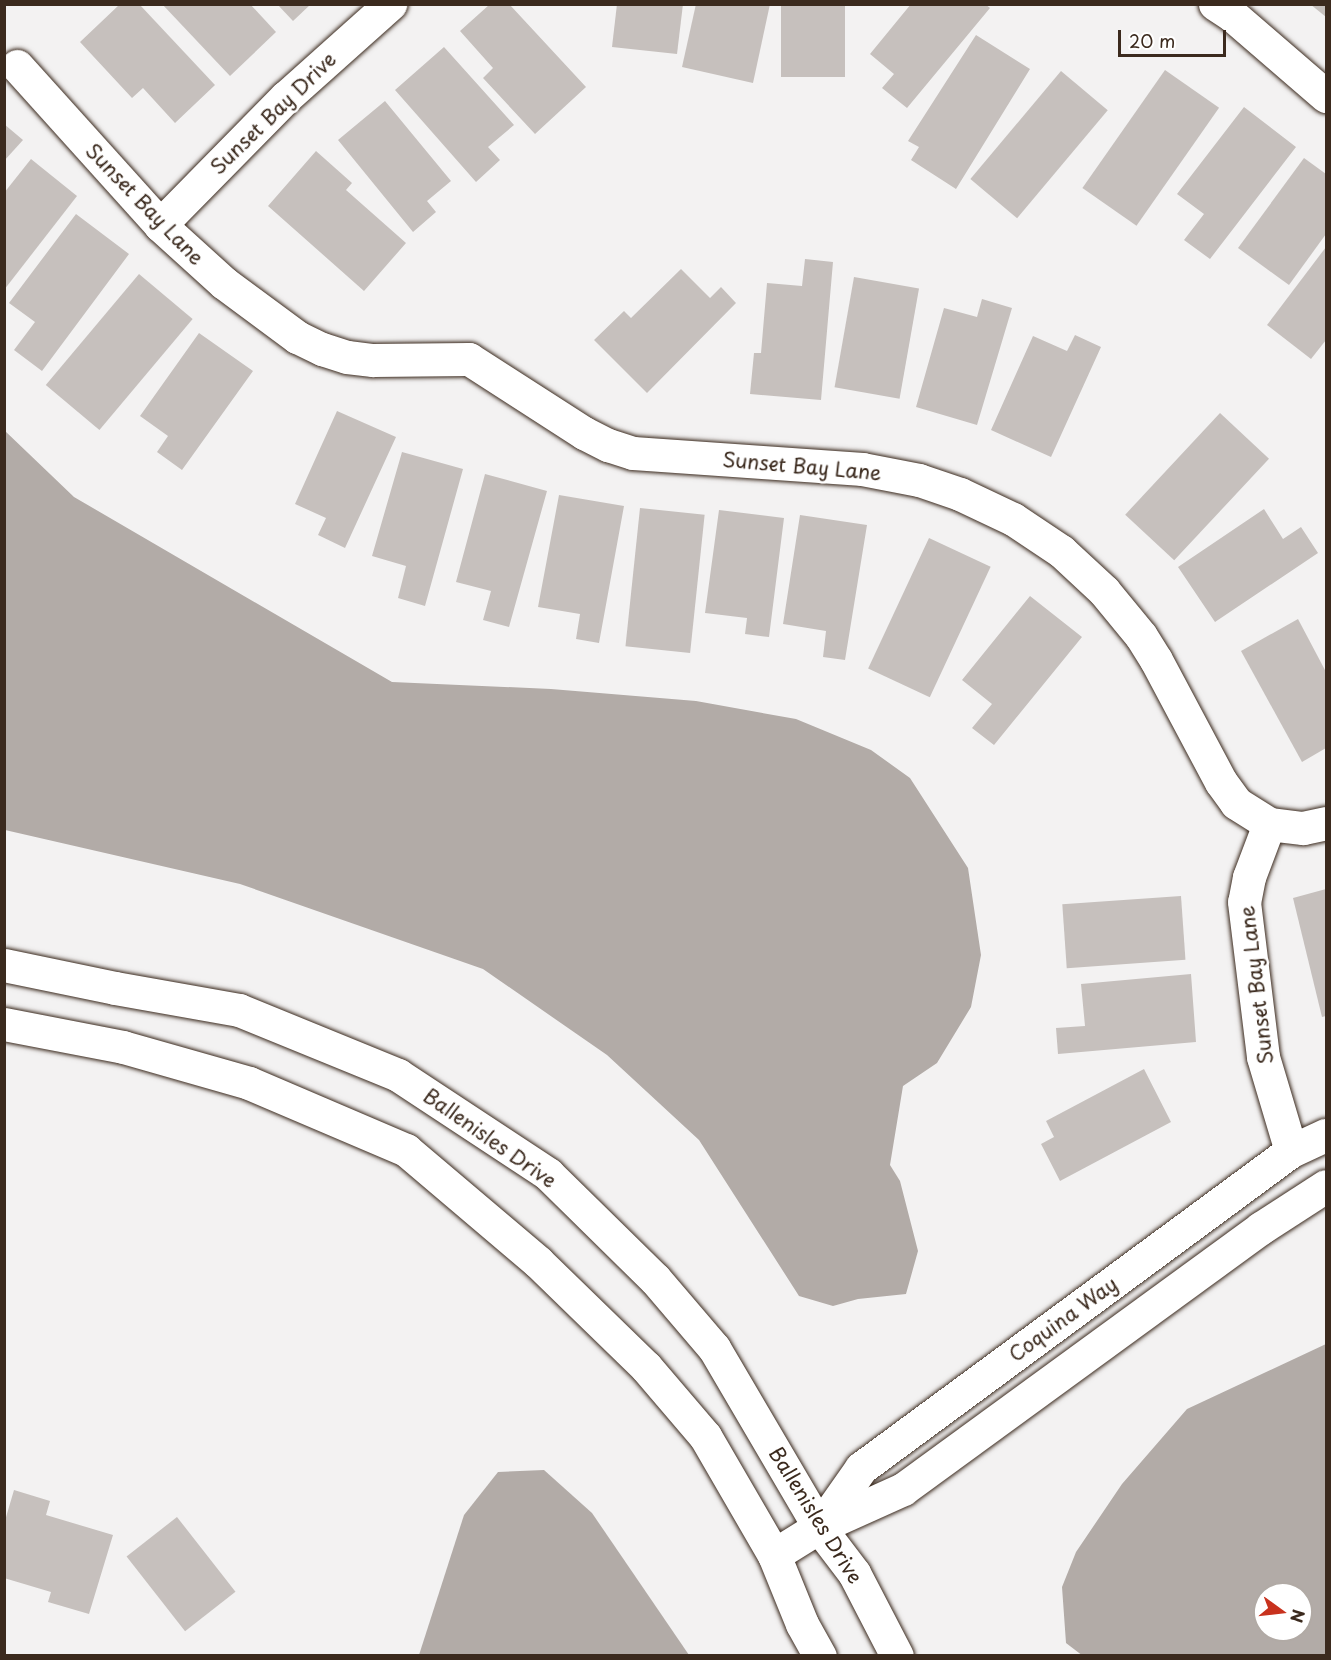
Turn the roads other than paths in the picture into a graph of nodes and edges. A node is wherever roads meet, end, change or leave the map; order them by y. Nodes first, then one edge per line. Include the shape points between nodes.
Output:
1 (390, 4) edge
2 (1215, 4) edge
3 (17, 66) dead end
4 (1326, 96) edge
5 (160, 225) junction
6 (1326, 823) edge
7 (1269, 824) junction
8 (4, 965) edge
9 (4, 1024) edge
10 (1326, 1135) edge
11 (1291, 1151) junction
12 (1326, 1186) edge
13 (819, 1527) junction
14 (774, 1556) junction
15 (820, 1656) edge
16 (897, 1656) edge

1 - 5 street, Sunset Bay Drive via 286,97
2 - 4 street
3 - 5 street, Sunset Bay Lane
5 - 7 street, Sunset Bay Lane via 224,283 297,337 322,350 373,360 469,359 584,433 633,453 862,469 940,487 1013,519 1061,551 1104,591 1156,660 1221,782 1236,803
6 - 7 street via 1304,828
7 - 11 street, Sunset Bay Lane via 1244,902 1263,1058
8 - 13 street, Ballenisles Drive via 239,1010 398,1075 548,1174 655,1279 714,1348
9 - 14 street via 123,1047 249,1083 406,1150 538,1262 646,1367 705,1436
10 - 11 street, Coquina Way
11 - 13 street, Coquina Way via 861,1468
12 - 13 street, Coquina Way via 1261,1228 903,1489
13 - 14 street, Coquina Way
13 - 16 street, Ballenisles Drive via 854,1573
14 - 15 street

